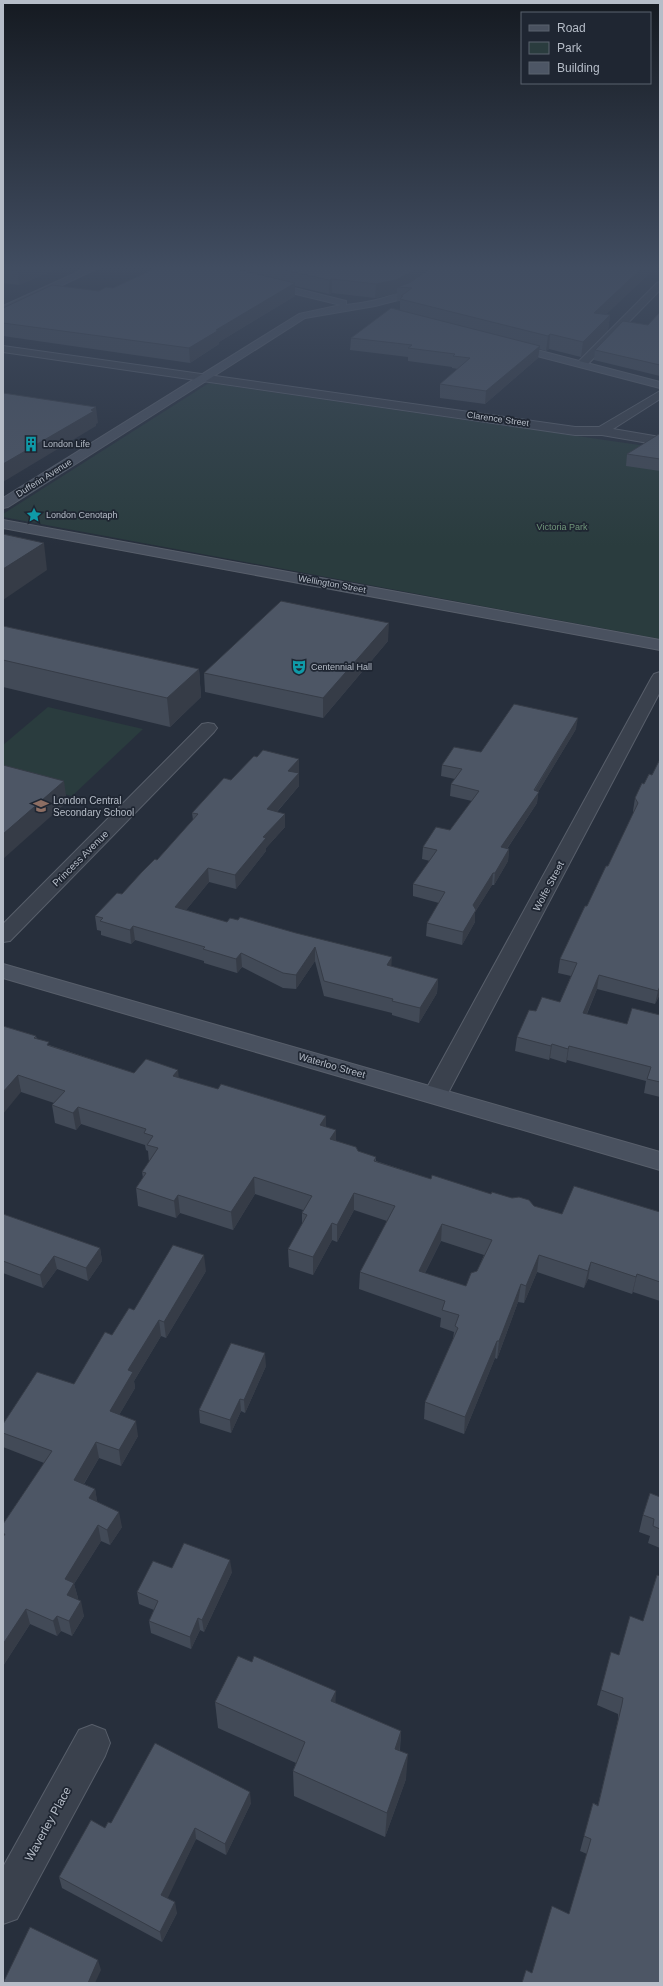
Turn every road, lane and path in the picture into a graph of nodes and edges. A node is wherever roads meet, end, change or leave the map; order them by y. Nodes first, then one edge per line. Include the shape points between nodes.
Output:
1 (87, 361) edge
2 (230, 361) edge
3 (569, 361) edge
4 (585, 361) edge
5 (582, 364) junction
6 (204, 377) junction
7 (660, 384) edge
8 (660, 394) edge
9 (602, 431) junction
10 (660, 441) edge
11 (3, 504) edge
12 (3, 524) edge
13 (660, 645) edge
14 (660, 677) edge
15 (208, 728) dead end
16 (3, 936) edge
17 (3, 971) edge
18 (435, 1095) junction
19 (660, 1161) edge
20 (92, 1743) dead end
21 (3, 1905) edge

1 - 6 street, Clarence Street
2 - 6 street, Dufferin Avenue
3 - 5 street
4 - 5 street
5 - 7 street
6 - 9 street, Clarence Street via 575,431
6 - 11 street, Dufferin Avenue
8 - 9 street
9 - 10 street, Clarence Street
12 - 13 street, Wellington Street
14 - 18 street, Wolfe Street
15 - 16 street, Princess Avenue
17 - 18 street, Waterloo Street
18 - 19 street, Waterloo Street
20 - 21 street, Waverley Place

